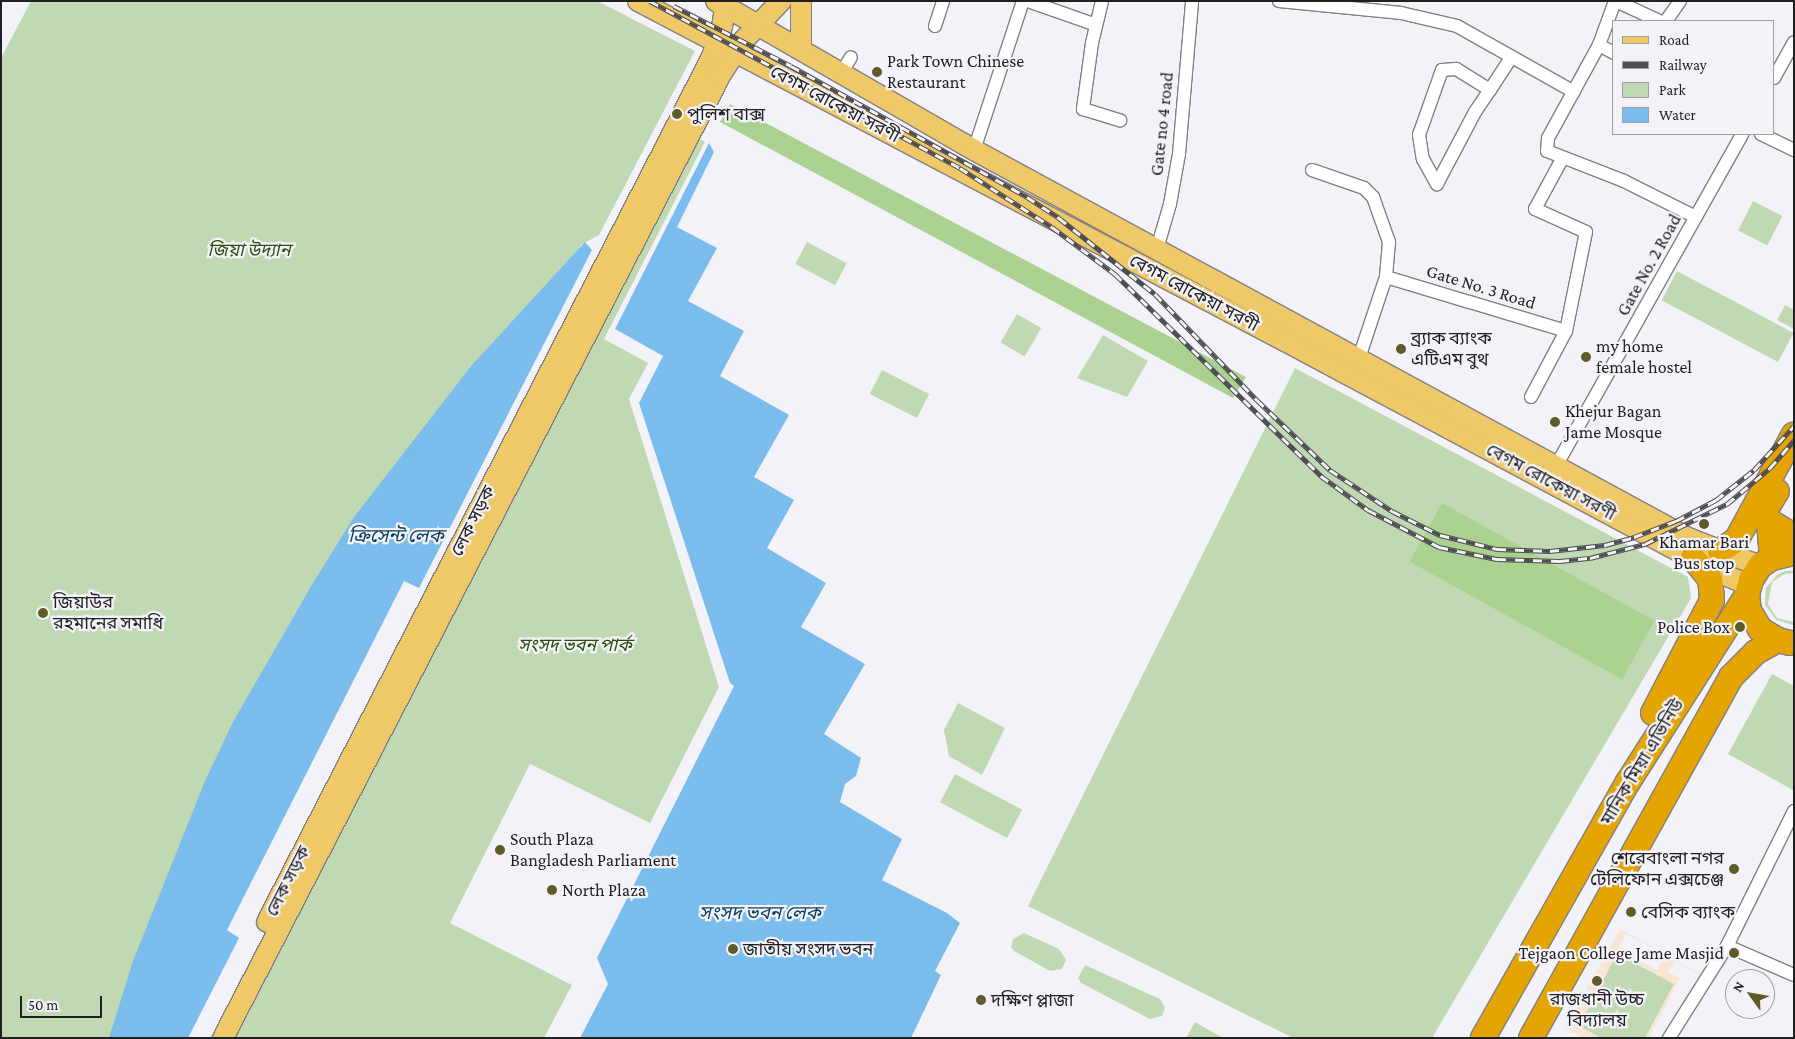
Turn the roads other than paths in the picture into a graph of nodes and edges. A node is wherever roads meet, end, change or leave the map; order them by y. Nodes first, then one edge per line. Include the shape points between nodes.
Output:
1 (638, 1) edge
2 (781, 1) edge
3 (801, 1) edge
4 (943, 1) edge
5 (1023, 1) edge
6 (1028, 1) edge
7 (1102, 1) edge
8 (1192, 1) edge
9 (1279, 1) edge
10 (1615, 1) edge
11 (1680, 1) edge
12 (722, 3) edge
13 (1656, 20) edge
14 (1667, 20) edge
15 (1096, 24) junction
16 (758, 26) junction
17 (935, 26) dead end
18 (1794, 42) edge
19 (1599, 45) junction
20 (727, 46) junction
21 (801, 50) junction
22 (1612, 52) edge
23 (1511, 58) junction
24 (1775, 75) edge
25 (1490, 90) junction
26 (1574, 92) junction
27 (1120, 120) dead end
28 (1741, 135) edge
29 (1763, 135) edge
30 (974, 150) junction
31 (1794, 150) edge
32 (1562, 159) junction
33 (1312, 170) dead end
34 (1696, 217) junction
35 (1157, 249) junction
36 (1386, 277) junction
37 (1566, 331) junction
38 (1359, 358) junction
39 (1531, 397) dead end
40 (1794, 434) edge
41 (1794, 461) edge
42 (1556, 466) junction
43 (1769, 521) junction
44 (1794, 536) edge
45 (1720, 551) junction
46 (1693, 558) junction
47 (1764, 571) edge
48 (1788, 644) edge
49 (1628, 782) junction
50 (1794, 811) edge
51 (1727, 946) junction
52 (1794, 976) edge
53 (209, 1038) edge
54 (223, 1038) edge
55 (1483, 1038) edge
56 (1531, 1038) edge
57 (1669, 1038) edge

1 - 20 main road, বেগম রোকেয়া সরণী
2 - 16 main road
3 - 21 main road
4 - 17 street
5 - 30 street
6 - 15 street
7 - 15 street
8 - 35 street, Gate no 4 road via 1179,154 1170,204
9 - 23 street via 1401,12 1457,26
10 - 13 street
10 - 19 street
11 - 14 street
12 - 16 main road, বেগম রোকেয়া সরণী
12 - 20 main road, লেক সড়ক
15 - 27 street via 1083,110
16 - 20 main road
16 - 21 main road, বেগম রোকেয়া সরণী
18 - 24 street
19 - 22 street
19 - 26 street
20 - 46 main road, বেগম রোকেয়া সরণী
20 - 53 main road, লেক সড়ক
20 - 54 main road
21 - 30 main road, বেগম রোকেয়া সরণী via 847,64
23 - 25 street
23 - 26 street
25 - 25 street via 1475,112 1437,184 1423,158 1420,135 1442,70 1456,69
26 - 32 street via 1547,144 1547,151
28 - 34 street, Gate No. 2 Road
29 - 31 street
30 - 35 main road, বেগম রোকেয়া সরণী
32 - 34 street via 1624,181
32 - 37 street via 1536,210 1586,232
33 - 36 street via 1364,188 1373,198 1389,242
34 - 42 street, Gate No. 2 Road
35 - 38 main road, বেগম রোকেয়া সরণী
36 - 37 street, Gate No. 3 Road
36 - 38 street
37 - 39 street
38 - 42 main road, বেগম রোকেয়া সরণী
40 - 45 highway via 1737,539
41 - 43 highway via 1765,511
42 - 45 main road, বেগম রোকেয়া সরণী via 1686,537
43 - 44 highway
43 - 47 highway
45 - 47 main road, বেগম রোকেয়া সরণী
46 - 47 main road, বেগম রোকেয়া সরণী
46 - 49 highway via 1710,579 1712,600 1632,753
47 - 48 highway via 1754,621 1764,633
47 - 49 highway, মানিক মিয়া এভিনিউ
48 - 56 highway, মানিক মিয়া এভিনিউ via 1756,652 1731,677
49 - 55 highway, মানিক মিয়া এভিনিউ
50 - 51 street
51 - 52 street
51 - 57 street

